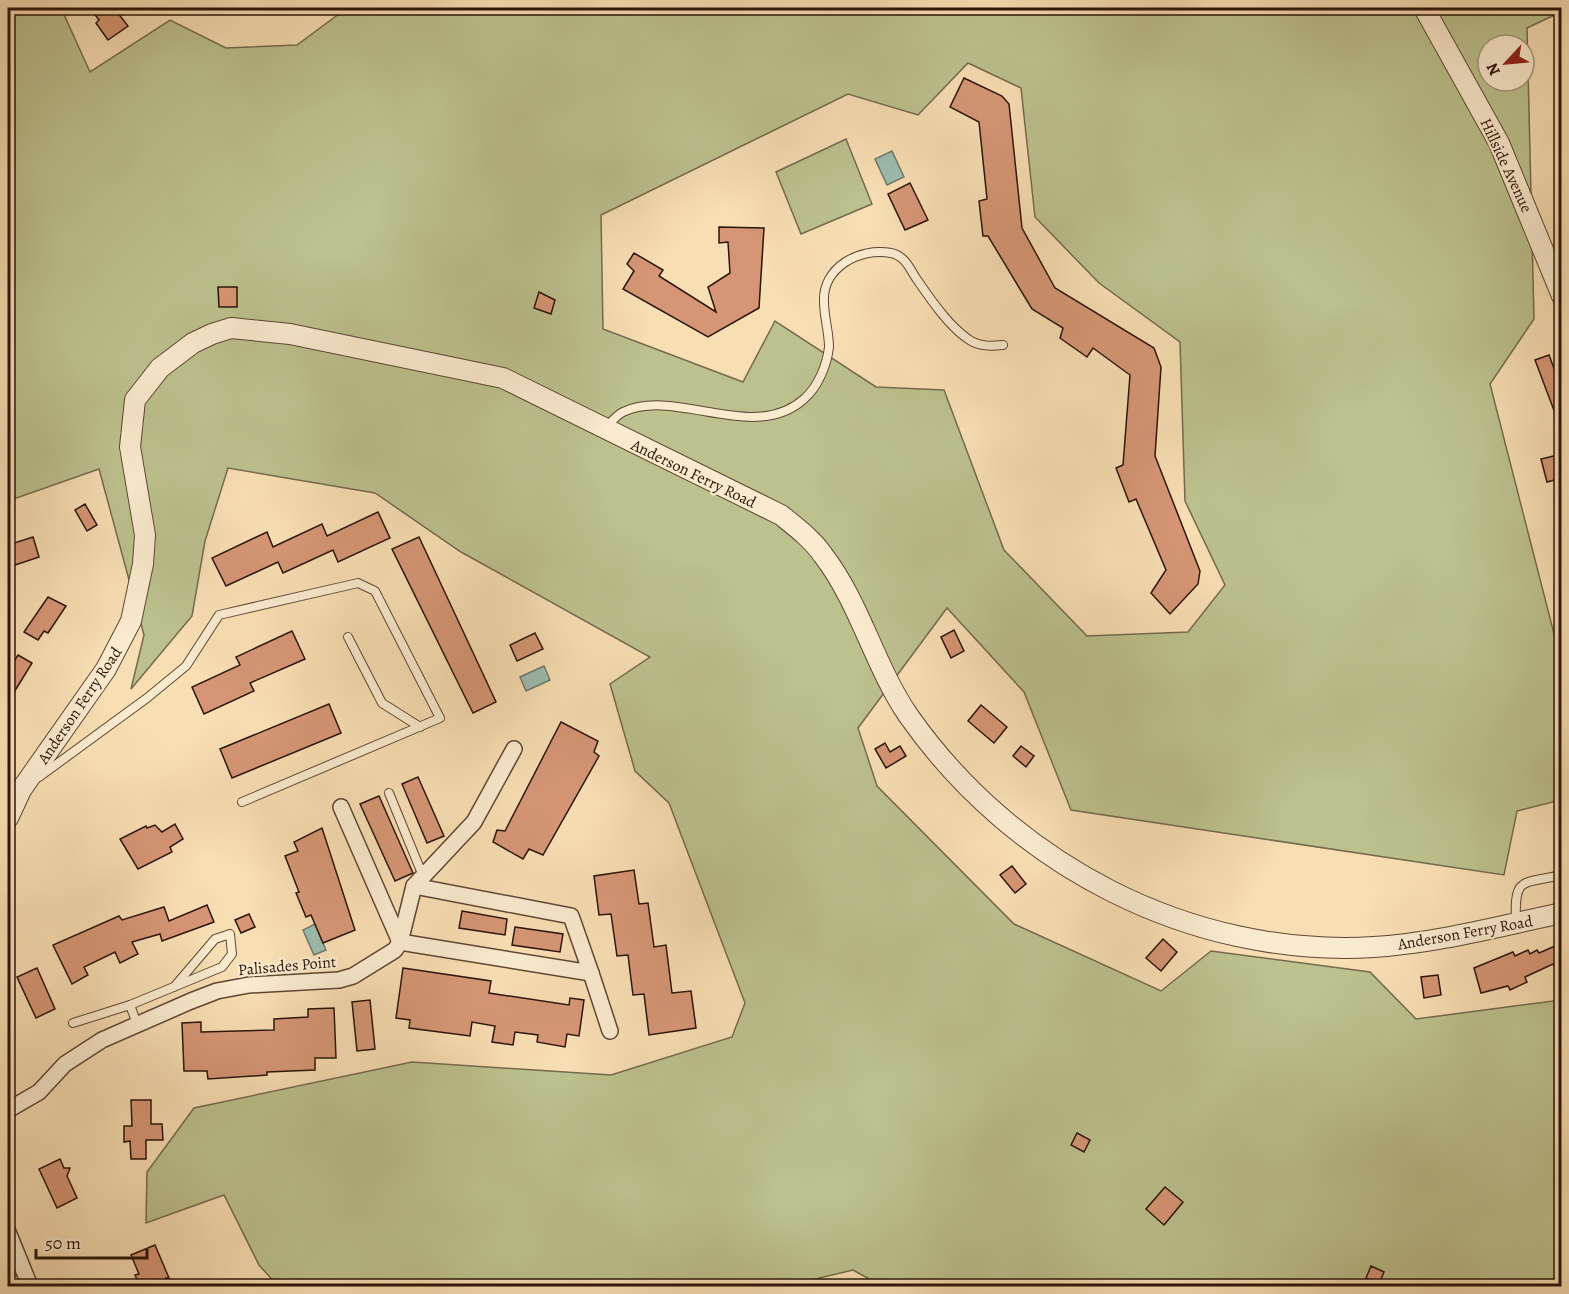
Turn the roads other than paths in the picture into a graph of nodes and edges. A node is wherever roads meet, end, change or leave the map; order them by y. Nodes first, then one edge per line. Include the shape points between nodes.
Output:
1 (1424, 8) edge
2 (1562, 296) edge
3 (1003, 345) dead end
4 (604, 428) junction
5 (348, 637) dead end
6 (420, 727) junction
7 (514, 750) dead end
8 (21, 790) junction
9 (389, 793) dead end
10 (242, 802) dead end
11 (340, 807) dead end
12 (8, 818) edge
13 (1562, 875) edge
14 (418, 881) junction
15 (1562, 913) edge
16 (1516, 923) junction
17 (400, 942) junction
18 (591, 973) junction
19 (174, 987) junction
20 (130, 1005) junction
21 (73, 1023) dead end
22 (137, 1024) junction
23 (610, 1031) dead end
24 (8, 1110) edge
25 (8, 1232) edge
26 (30, 1287) edge

1 - 2 street, Hillside Avenue via 1499,143
3 - 4 lane via 986,346 969,340 917,281 904,260 892,253 853,257 837,267 827,280 824,300 829,349 823,371 803,400 773,414 751,417 655,406 636,408 622,413
4 - 8 street, Anderson Ferry Road via 503,378 312,338 231,328 193,343 160,368 135,400 130,447 145,535 131,621 106,669
4 - 16 street, Anderson Ferry Road via 781,515 808,537 834,570 897,698 933,749 1014,830 1092,882 1208,929 1290,944 1373,947 1425,942
5 - 6 lane via 382,703
6 - 8 lane via 440,718 375,591 358,583 219,615 186,666
6 - 10 lane
7 - 14 street via 474,822
8 - 12 street, Anderson Ferry Road
9 - 14 lane
11 - 17 street
13 - 16 lane via 1521,884 1515,899
14 - 17 street
14 - 18 street via 571,916
15 - 16 street, Anderson Ferry Road
17 - 18 street
17 - 22 street, Palisades Point via 386,957 353,976 217,991
18 - 23 street
19 - 19 lane via 222,967 232,954 230,934 215,939
19 - 20 lane
20 - 21 lane
20 - 22 lane
22 - 24 street, Palisades Point via 74,1058 39,1092
25 - 26 street

